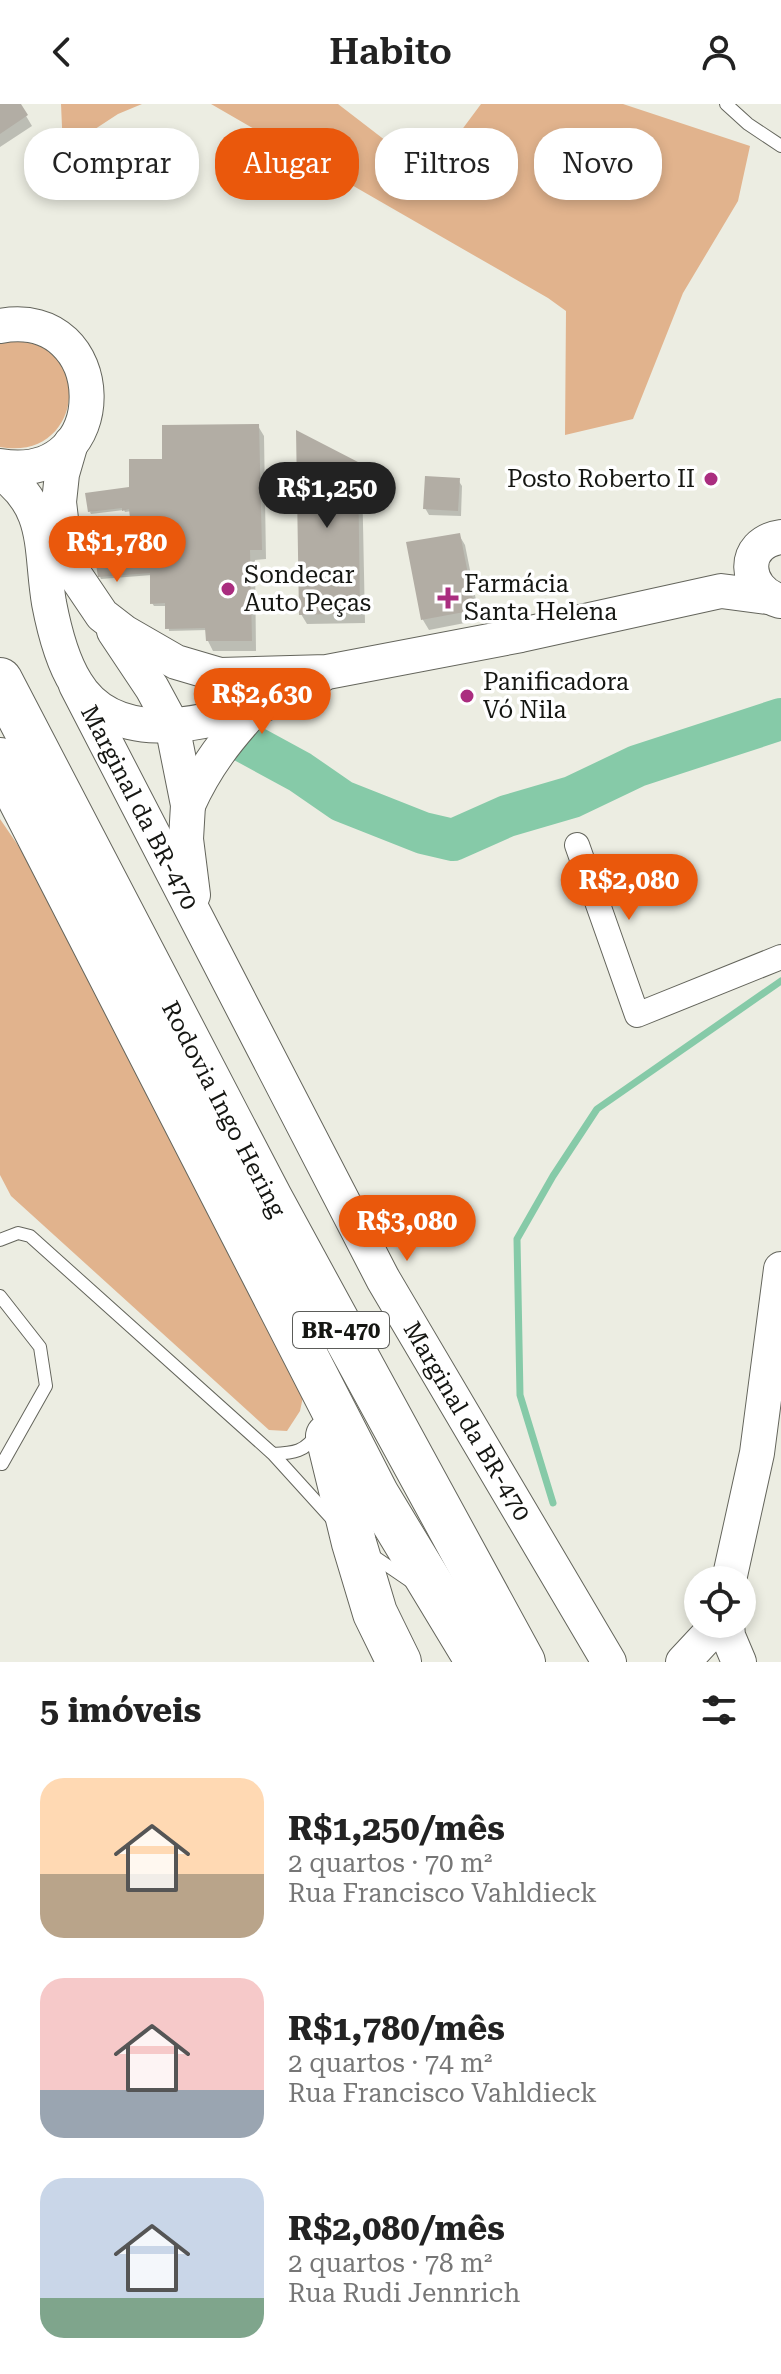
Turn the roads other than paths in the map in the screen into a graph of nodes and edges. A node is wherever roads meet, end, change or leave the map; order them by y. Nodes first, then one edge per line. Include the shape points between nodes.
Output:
1 (726, 104) edge
2 (781, 146) edge
3 (0, 326) edge
4 (71, 443) junction
5 (0, 469) edge
6 (779, 535) edge
7 (752, 561) junction
8 (721, 591) junction
9 (774, 599) edge
10 (102, 615) junction
11 (327, 672) junction
12 (0, 680) edge
13 (76, 685) junction
14 (256, 707) junction
15 (172, 725) junction
16 (5, 773) edge
17 (188, 805) junction
18 (577, 845) dead end
19 (202, 931) junction
20 (781, 957) edge
21 (0, 1240) edge
22 (781, 1269) edge
23 (0, 1296) edge
24 (324, 1403) junction
25 (273, 1454) junction
26 (2, 1464) dead end
27 (354, 1543) junction
28 (732, 1566) edge
29 (443, 1603) junction
30 (580, 1613) junction
31 (706, 1638) edge
32 (729, 1638) edge
33 (399, 1662) edge
34 (478, 1662) edge
35 (523, 1662) edge
36 (609, 1662) edge
37 (635, 1662) edge
38 (683, 1662) edge
39 (739, 1662) edge

1 - 2 lane
3 - 4 street, Marginal da BR-470 via 43,330 75,354 89,399
4 - 5 street via 46,462
4 - 10 street, Marginal da BR-470 via 59,502 63,536 75,575
5 - 13 street, Marginal da BR-470 via 26,493 36,514 49,604
6 - 7 street via 761,546
7 - 8 street
7 - 9 street via 752,579
8 - 9 street
8 - 11 street
10 - 11 street via 176,662 220,675
10 - 15 street, Marginal da BR-470
11 - 14 street
12 - 35 highway, Rodovia Ingo Hering / BR-470 via 262,1185
13 - 15 street via 95,706 122,721
13 - 19 street, Marginal da BR-470
14 - 15 street
14 - 17 street via 221,745
15 - 17 street, Marginal da BR-470
16 - 24 highway, Rodovia Ingo Hering / BR-470
17 - 19 street, Marginal da BR-470 via 190,875
18 - 20 street via 637,1015
19 - 30 street, Marginal da BR-470 via 383,1279
21 - 25 lane via 18,1233 30,1236
22 - 28 street via 757,1453
23 - 26 lane via 40,1347 46,1386
24 - 25 lane via 310,1444 298,1452
24 - 27 highway
24 - 29 highway, Rodovia Ingo Hering / BR-470
25 - 27 lane
27 - 29 lane
27 - 33 highway via 375,1613
29 - 34 highway, Rodovia Ingo Hering / BR-470
30 - 36 street, Marginal da BR-470
30 - 37 street, Marginal da BR-470 via 608,1644
31 - 38 street
32 - 39 street

